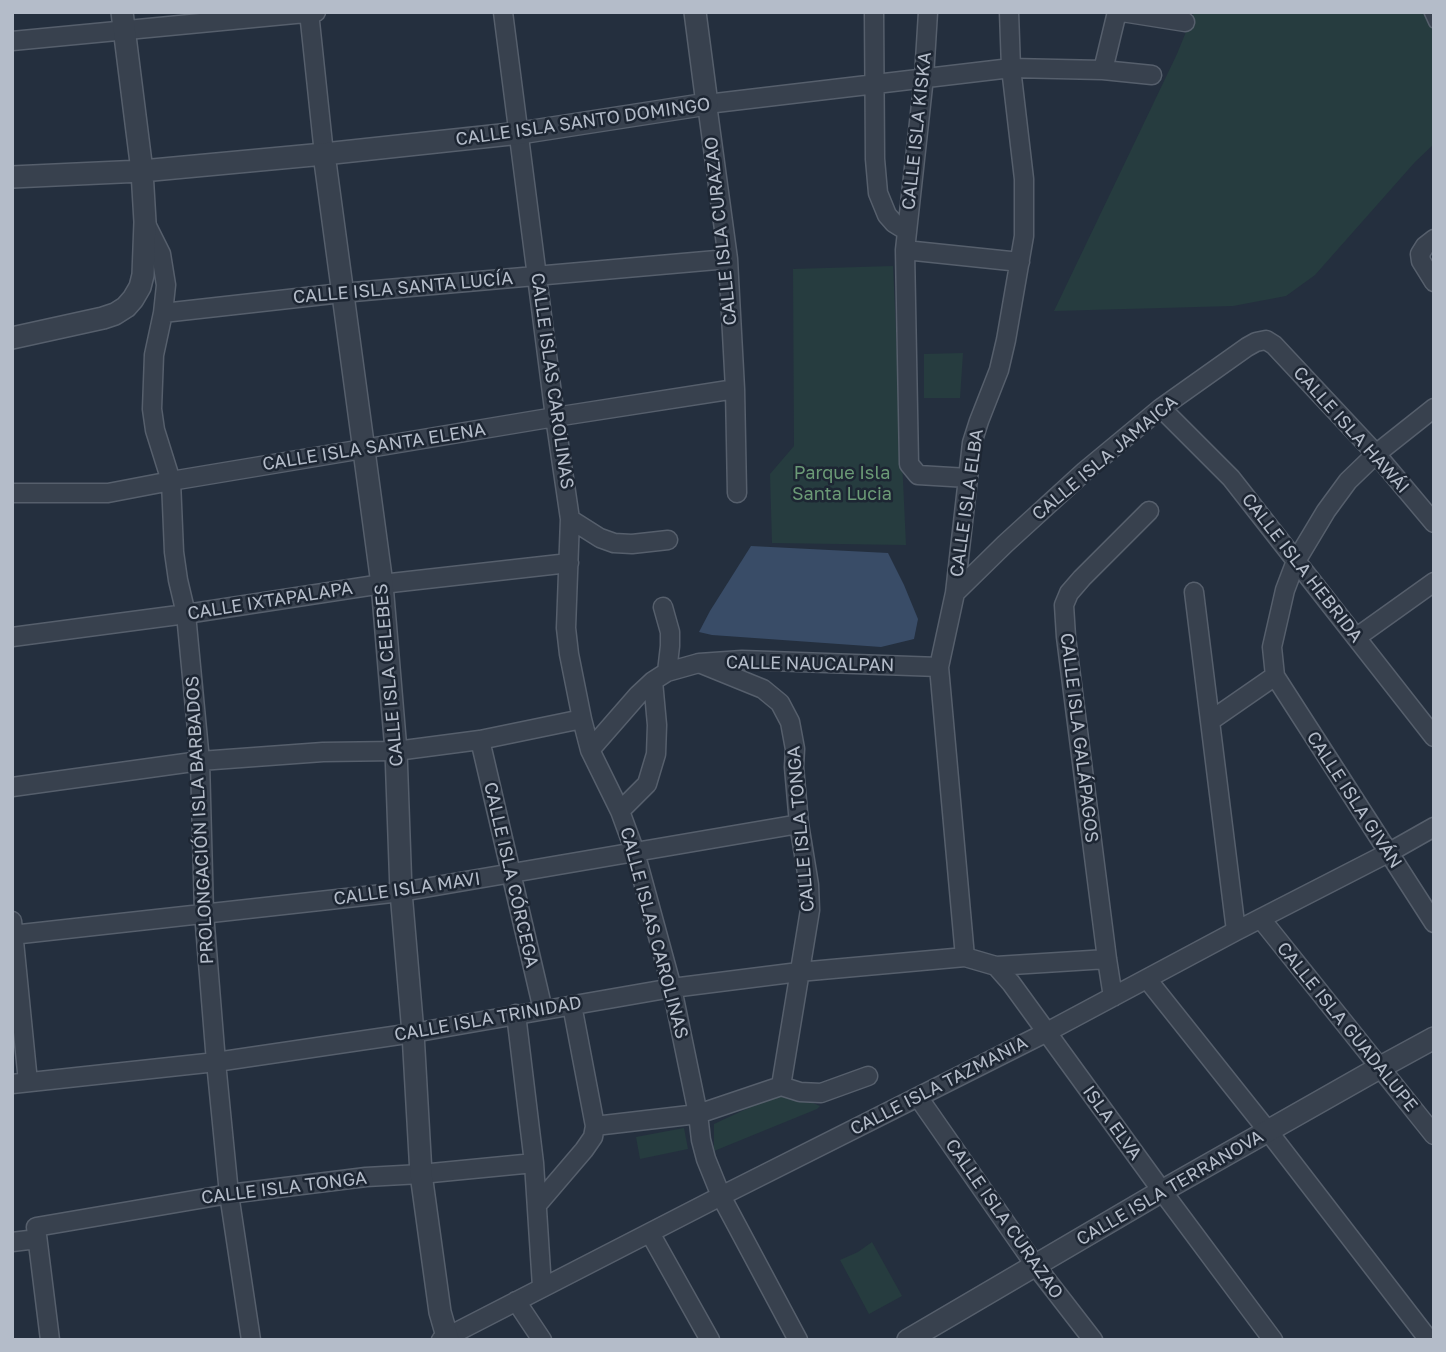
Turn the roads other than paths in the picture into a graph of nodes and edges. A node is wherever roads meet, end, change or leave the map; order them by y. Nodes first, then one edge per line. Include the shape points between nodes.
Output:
1 (316, 12) edge
2 (503, 12) edge
3 (695, 12) edge
4 (874, 12) edge
5 (929, 12) edge
6 (1120, 12) edge
7 (1429, 12) edge
8 (309, 13) edge
9 (1012, 13) edge
10 (123, 21) edge
11 (1185, 22) dead end
12 (1434, 23) edge
13 (12, 41) edge
14 (1011, 68) junction
15 (1103, 70) junction
16 (1152, 75) dead end
17 (924, 77) junction
18 (875, 83) junction
19 (707, 104) junction
20 (520, 133) junction
21 (324, 154) junction
22 (142, 171) junction
23 (12, 177) edge
24 (145, 222) junction
25 (907, 232) junction
26 (1434, 239) edge
27 (905, 250) junction
28 (728, 259) junction
29 (1020, 262) junction
30 (538, 276) junction
31 (1434, 282) edge
32 (341, 293) junction
33 (163, 313) junction
34 (12, 338) edge
35 (1266, 340) joint
36 (735, 389) junction
37 (1161, 408) junction
38 (1434, 408) edge
39 (555, 417) junction
40 (362, 449) junction
41 (1376, 454) junction
42 (968, 478) junction
43 (171, 481) junction
44 (12, 493) edge
45 (737, 493) dead end
46 (1149, 511) dead end
47 (570, 519) junction
48 (1434, 523) edge
49 (668, 540) dead end
50 (1296, 561) junction
51 (569, 564) junction
52 (1434, 582) edge
53 (382, 584) junction
54 (1194, 592) dead end
55 (955, 593) junction
56 (663, 607) dead end
57 (186, 614) junction
58 (12, 637) edge
59 (1357, 638) junction
60 (699, 663) junction
61 (939, 667) junction
62 (660, 676) junction
63 (1275, 676) junction
64 (582, 719) junction
65 (1210, 721) junction
66 (1434, 737) edge
67 (480, 740) junction
68 (590, 750) junction
69 (396, 751) junction
70 (200, 761) junction
71 (12, 787) edge
72 (620, 811) junction
73 (799, 824) junction
74 (1434, 827) edge
75 (635, 852) junction
76 (1388, 853) junction
77 (510, 873) junction
78 (401, 891) junction
79 (204, 914) junction
80 (1261, 919) junction
81 (1434, 923) edge
82 (13, 930) edge
83 (1236, 931) junction
84 (965, 957) junction
85 (1107, 959) junction
86 (996, 966) junction
87 (799, 972) junction
88 (1147, 979) junction
89 (672, 988) junction
90 (1113, 997) junction
91 (572, 1005) junction
92 (543, 1010) junction
93 (516, 1014) junction
94 (1047, 1032) junction
95 (413, 1033) junction
96 (1434, 1038) edge
97 (216, 1062) junction
98 (1379, 1068) junction
99 (868, 1076) dead end
100 (20, 1083) edge
101 (781, 1086) junction
102 (918, 1097) junction
103 (698, 1114) junction
104 (595, 1126) junction
105 (1268, 1131) junction
106 (1434, 1135) edge
107 (534, 1163) junction
108 (421, 1174) junction
109 (1162, 1191) junction
110 (229, 1194) junction
111 (721, 1196) junction
112 (537, 1205) junction
113 (36, 1233) junction
114 (650, 1233) junction
115 (12, 1242) edge
116 (1035, 1265) junction
117 (542, 1287) junction
118 (516, 1301) junction
119 (441, 1339) edge
120 (50, 1340) edge
121 (251, 1340) edge
122 (542, 1340) edge
123 (710, 1340) edge
124 (798, 1340) edge
125 (908, 1340) edge
126 (1093, 1340) edge
127 (1273, 1340) edge
128 (1429, 1340) edge

1 - 8 street
2 - 20 street, CALLE ISLAS CAROLINAS
3 - 19 street, CALLE ISLA CURAZAO
4 - 18 street
5 - 17 street, CALLE ISLA KISKA
6 - 11 street
6 - 15 street
7 - 12 lane
8 - 10 street
8 - 21 street, CALLE ISLA CELEBES
9 - 14 street, CALLE ISLA ELBA
10 - 13 street
10 - 22 street
14 - 15 street, CALLE ISLA SANTO DOMINGO
14 - 17 street, CALLE ISLA SANTO DOMINGO
14 - 29 street, CALLE ISLA ELBA via 1024,179
15 - 16 street, CALLE ISLA SANTO DOMINGO
17 - 18 street, CALLE ISLA SANTO DOMINGO
17 - 25 street, CALLE ISLA KISKA
18 - 19 street, CALLE ISLA SANTO DOMINGO
18 - 25 street via 878,193 887,215
19 - 20 street, CALLE ISLA SANTO DOMINGO
19 - 28 street, CALLE ISLA CURAZAO
20 - 21 street, CALLE ISLA SANTO DOMINGO
20 - 30 street, CALLE ISLAS CAROLINAS
21 - 22 street, CALLE ISLA SANTO DOMINGO
21 - 32 street, CALLE ISLA CELEBES
22 - 23 street, CALLE ISLA SANTO DOMINGO
22 - 24 street
24 - 33 street, PROLONGACIÓN ISLA BARBADOS via 164,269
24 - 34 street via 143,275 126,307 103,318
25 - 27 street, CALLE ISLA KISKA
26 - 31 street via 1420,254
27 - 29 street
27 - 42 street, CALLE ISLA KISKA via 908,464 918,475
28 - 30 street, CALLE ISLA SANTA LUCÍA
28 - 36 street, CALLE ISLA CURAZAO
29 - 42 street, CALLE ISLA ELBA via 999,370 972,443
30 - 32 street, CALLE ISLA SANTA LUCÍA
30 - 39 street, CALLE ISLAS CAROLINAS
32 - 33 street, CALLE ISLA SANTA LUCÍA
32 - 40 street, CALLE ISLA CELEBES
33 - 43 street, PROLONGACIÓN ISLA BARBADOS via 154,355 152,409
35 - 37 street, CALLE ISLA JAMAICA via 1247,347
35 - 41 street, CALLE ISLA HAWÁI
36 - 39 street, CALLE ISLA SANTA ELENA
36 - 45 street, CALLE ISLA CURAZAO
37 - 50 street, CALLE ISLA HEBRIDA via 1231,478
37 - 55 street, CALLE ISLA JAMAICA via 1085,471
38 - 41 street
39 - 40 street, CALLE ISLA SANTA ELENA
39 - 47 street, CALLE ISLAS CAROLINAS
40 - 43 street, CALLE ISLA SANTA ELENA
40 - 53 street, CALLE ISLA CELEBES
41 - 48 street, CALLE ISLA HAWÁI
41 - 50 street via 1340,491
42 - 55 street, CALLE ISLA ELBA
43 - 44 street, CALLE ISLA SANTA ELENA via 108,494
43 - 57 street, PROLONGACIÓN ISLA BARBADOS via 174,552
46 - 85 street, CALLE ISLA GALÁPAGOS via 1082,578 1064,605
47 - 49 street via 614,543
47 - 51 street, CALLE ISLAS CAROLINAS
50 - 59 street, CALLE ISLA HEBRIDA
50 - 63 street via 1272,647
51 - 53 street, CALLE IXTAPALAPA
51 - 64 street, CALLE ISLAS CAROLINAS via 566,628
52 - 59 street
53 - 57 street, CALLE IXTAPALAPA
53 - 69 street, CALLE ISLA CELEBES
54 - 65 street
55 - 61 street, CALLE ISLA ELBA
56 - 62 street via 670,646
57 - 58 street, CALLE IXTAPALAPA
57 - 70 street, PROLONGACIÓN ISLA BARBADOS
59 - 66 street, CALLE ISLA HEBRIDA
60 - 61 street, CALLE NAUCALPAN via 742,660
60 - 62 street, CALLE NAUCALPAN
60 - 73 street, CALLE ISLA TONGA via 763,689 780,703 790,722 795,749
61 - 84 street, CALLE ISLA ELBA
62 - 68 street, CALLE NAUCALPAN
62 - 72 street via 656,754 647,784
63 - 65 street
63 - 76 street, CALLE ISLA GIVÁN
64 - 67 street
64 - 68 street, CALLE ISLAS CAROLINAS
65 - 83 street
67 - 69 street
67 - 77 street, CALLE ISLA CÓRCEGA
68 - 72 street, CALLE ISLAS CAROLINAS
69 - 70 street
69 - 78 street, CALLE ISLA CELEBES
70 - 71 street
70 - 79 street, PROLONGACIÓN ISLA BARBADOS
72 - 75 street, CALLE ISLAS CAROLINAS
73 - 75 street, CALLE ISLA MAVI
73 - 87 street, CALLE ISLA TONGA via 810,910
74 - 76 street, CALLE ISLA TAZMANIA
75 - 77 street, CALLE ISLA MAVI
75 - 89 street, CALLE ISLAS CAROLINAS
76 - 80 street, CALLE ISLA TAZMANIA
76 - 81 street, CALLE ISLA GIVÁN
77 - 78 street, CALLE ISLA MAVI
77 - 92 street, CALLE ISLA CÓRCEGA
78 - 79 street, CALLE ISLA MAVI
78 - 95 street, CALLE ISLA CELEBES
79 - 82 street, CALLE ISLA MAVI
79 - 97 street, PROLONGACIÓN ISLA BARBADOS
80 - 83 street, CALLE ISLA TAZMANIA
80 - 98 street, CALLE ISLA GUADALUPE
82 - 100 street
83 - 88 street, CALLE ISLA TAZMANIA
84 - 86 street
84 - 87 street, CALLE ISLA TRINIDAD
85 - 86 street
85 - 90 street, CALLE ISLA GALÁPAGOS
86 - 94 street, ISLA ELVA
87 - 89 street, CALLE ISLA TRINIDAD
87 - 101 street, CALLE ISLA TONGA
88 - 90 street, CALLE ISLA TAZMANIA
88 - 105 street
89 - 91 street, CALLE ISLA TRINIDAD
89 - 103 street, CALLE ISLAS CAROLINAS
90 - 94 street, CALLE ISLA TAZMANIA
91 - 92 street, CALLE ISLA TRINIDAD
91 - 104 street
92 - 93 street, CALLE ISLA TRINIDAD
93 - 95 street, CALLE ISLA TRINIDAD
93 - 107 street
94 - 102 street, CALLE ISLA TAZMANIA
94 - 109 street, ISLA ELVA
95 - 97 street, CALLE ISLA TRINIDAD
95 - 108 street, CALLE ISLA CELEBES
96 - 98 street, CALLE ISLA TERRANOVA
97 - 100 street, CALLE ISLA TRINIDAD
97 - 110 street, PROLONGACIÓN ISLA BARBADOS
98 - 105 street, CALLE ISLA TERRANOVA
98 - 106 street, CALLE ISLA GUADALUPE
99 - 101 street via 821,1093
101 - 103 street
102 - 111 street, CALLE ISLA TAZMANIA
102 - 116 street, CALLE ISLA CURAZAO
103 - 104 street
103 - 111 street, CALLE ISLAS CAROLINAS via 706,1159
104 - 112 street via 584,1150
105 - 109 street, CALLE ISLA TERRANOVA
105 - 128 street
107 - 108 street, CALLE ISLA TONGA
107 - 112 street
108 - 110 street, CALLE ISLA TONGA
108 - 119 street, CALLE ISLA CELEBES
109 - 116 street, CALLE ISLA TERRANOVA
109 - 127 street, ISLA ELVA
110 - 113 street, CALLE ISLA TONGA
110 - 121 street, PROLONGACIÓN ISLA BARBADOS
111 - 114 street, CALLE ISLA TAZMANIA
111 - 124 street, CALLE ISLAS CAROLINAS
112 - 117 street
113 - 115 street, CALLE ISLA TONGA
113 - 120 street
114 - 117 street, CALLE ISLA TAZMANIA
114 - 123 street
116 - 125 street, CALLE ISLA TERRANOVA
116 - 126 street, CALLE ISLA CURAZAO
117 - 118 street, CALLE ISLA TAZMANIA
118 - 119 street, CALLE ISLA TAZMANIA
118 - 122 street

